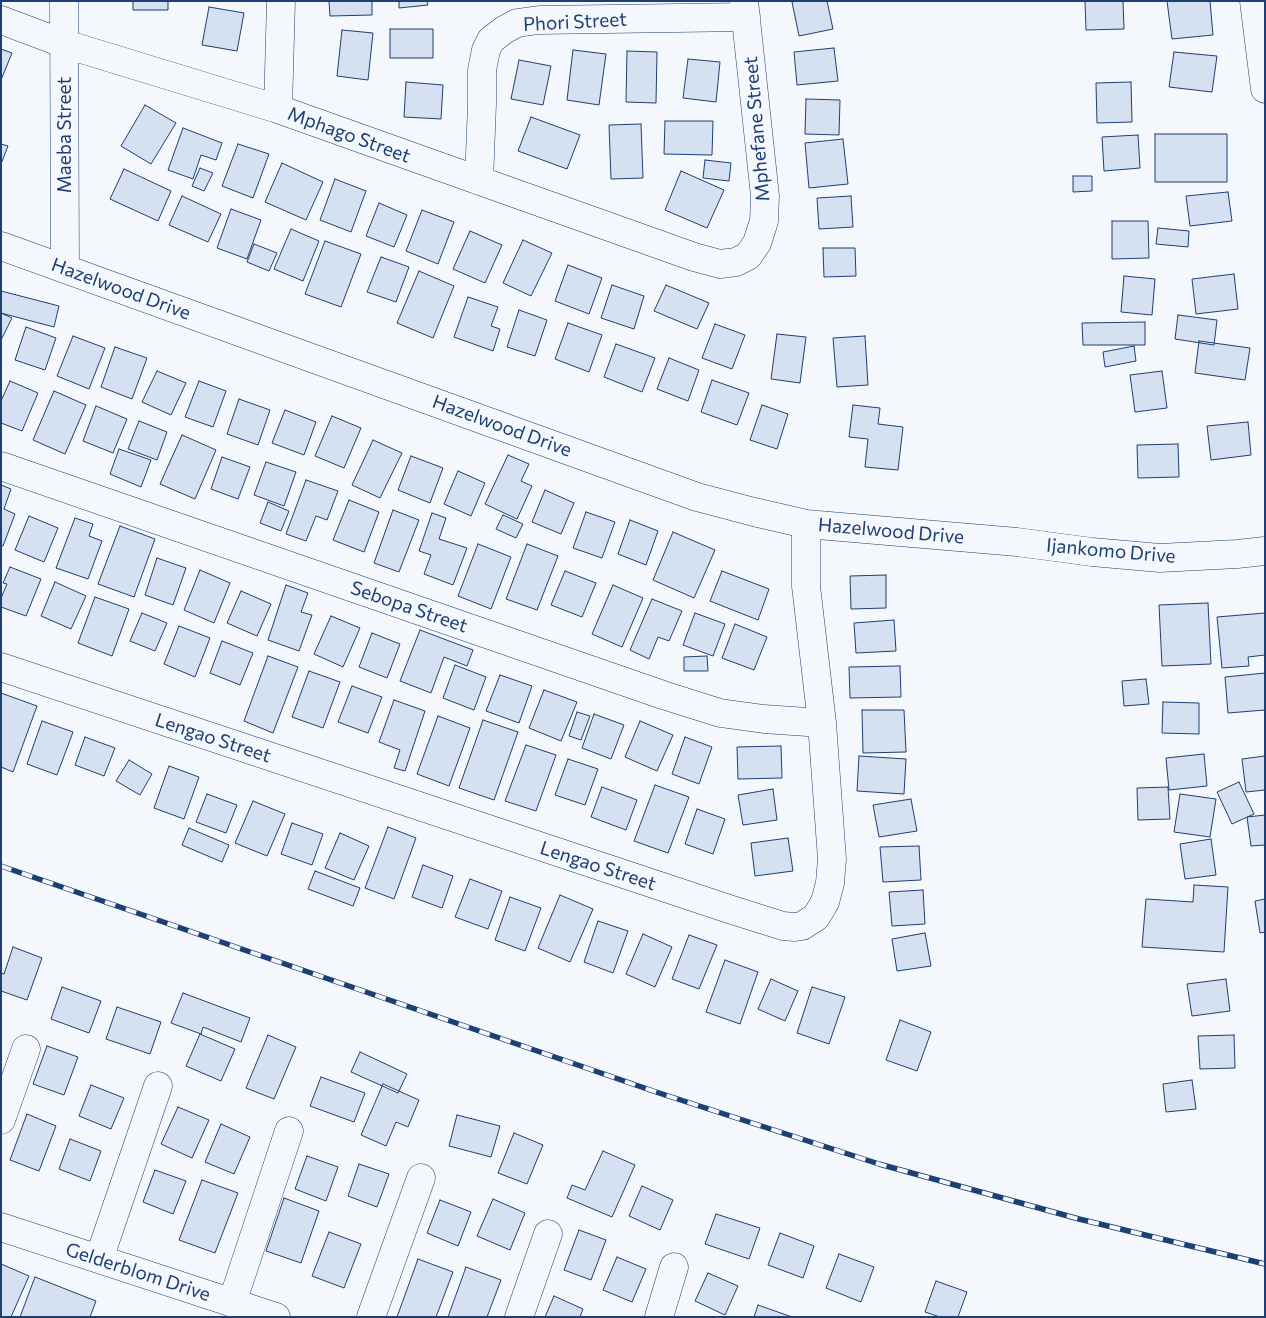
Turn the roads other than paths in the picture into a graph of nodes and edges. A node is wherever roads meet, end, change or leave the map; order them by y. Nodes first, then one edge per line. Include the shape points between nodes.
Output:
1 (64, 1) edge
2 (281, 1) edge
3 (1254, 1) edge
4 (745, 9) edge
5 (1, 20) edge
6 (65, 44) junction
7 (1265, 89) edge
8 (278, 109) junction
9 (479, 181) junction
10 (1, 246) edge
11 (694, 257) joint
12 (65, 269) junction
13 (1, 466) edge
14 (806, 524) junction
15 (1017, 542) joint
16 (1265, 551) edge
17 (1, 667) edge
18 (822, 723) junction
19 (26, 1050) dead end
20 (158, 1086) dead end
21 (1, 1120) edge
22 (289, 1131) dead end
23 (421, 1178) dead end
24 (1, 1227) edge
25 (548, 1234) dead end
26 (99, 1259) junction
27 (674, 1266) dead end
28 (232, 1303) junction
29 (276, 1317) edge
30 (371, 1317) edge
31 (519, 1317) edge
32 (659, 1317) edge

1 - 6 street, Maeba Street
2 - 8 street
3 - 7 street
4 - 9 street, Phori Street via 540,20 517,23 504,30 491,40 482,70
4 - 11 street, Mphefane Street via 765,196 764,221 757,243 748,256 720,264
5 - 6 street, Mphago Street
6 - 8 street, Mphago Street
6 - 12 street, Maeba Street
8 - 9 street, Mphago Street
9 - 11 street, Mphago Street
10 - 12 street, Hazelwood Drive
12 - 14 street, Hazelwood Drive via 697,496
13 - 18 street, Sebopa Street via 720,713
14 - 15 street, Hazelwood Drive
14 - 18 street, Lengao Street via 806,586
15 - 16 street, Ijankomo Drive via 1160,558
17 - 18 street, Lengao Street via 732,910 795,928 816,917 825,902 830,883 832,859
19 - 21 street
20 - 26 street
22 - 28 street
23 - 30 street
24 - 26 street, Gelderblom Drive
25 - 31 street
26 - 28 street, Gelderblom Drive
27 - 32 street
28 - 29 street, Gelderblom Drive

